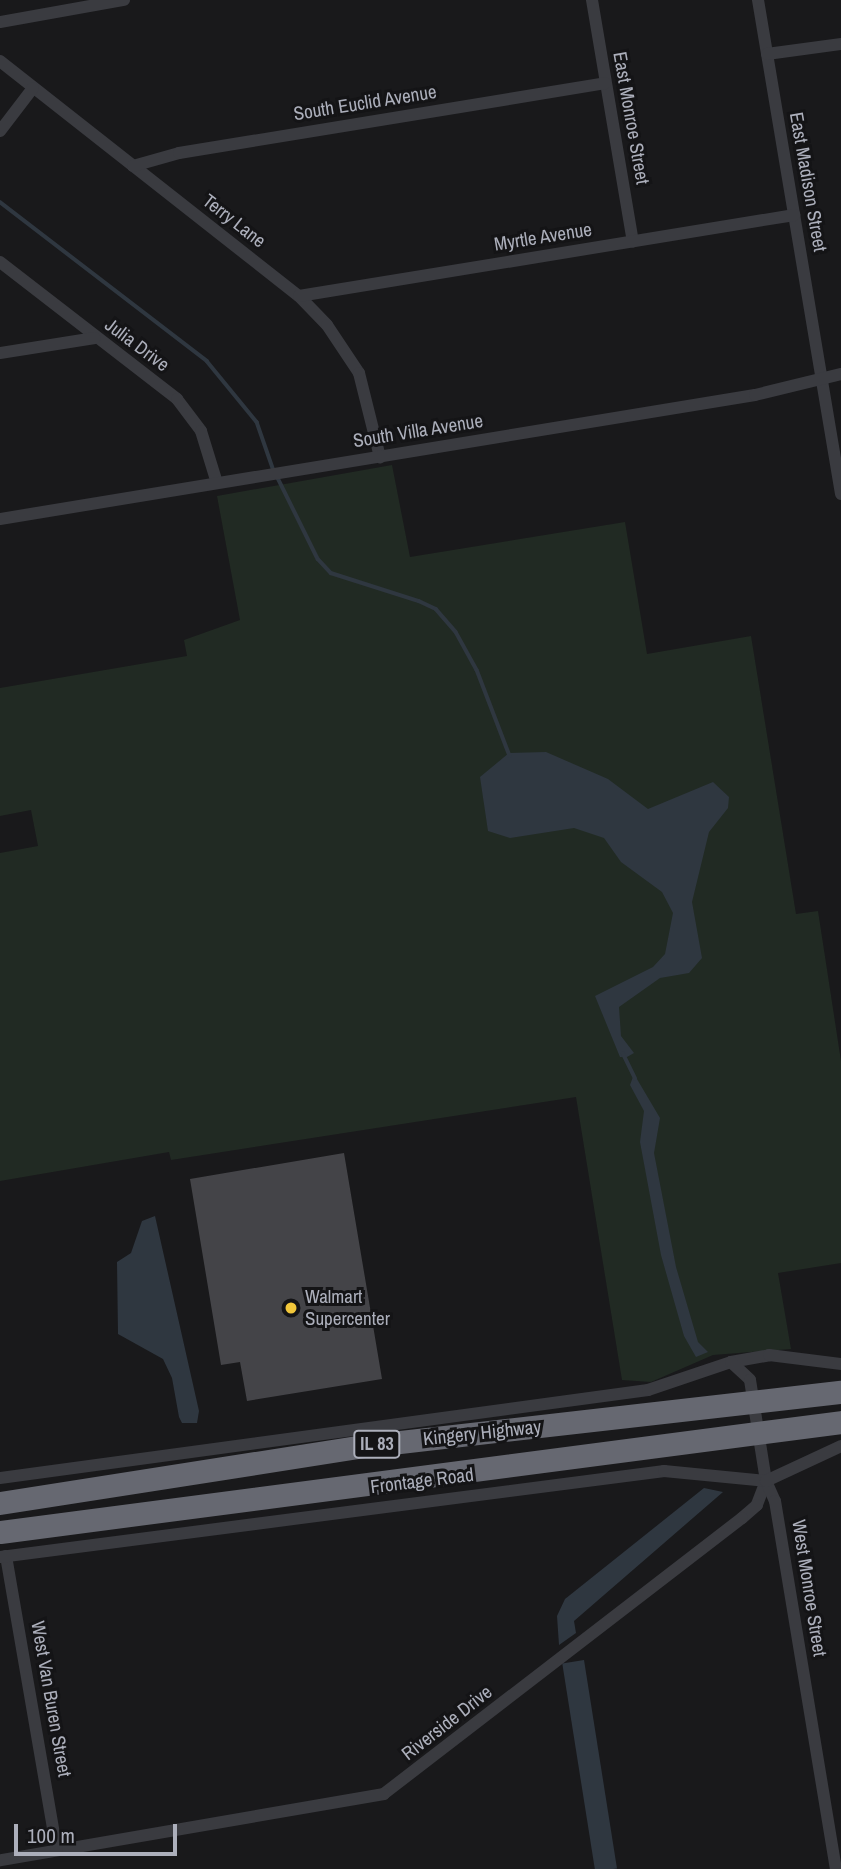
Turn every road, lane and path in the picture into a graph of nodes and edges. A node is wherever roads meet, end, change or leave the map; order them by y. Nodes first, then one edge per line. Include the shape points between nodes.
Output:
1 (124, 0) edge
2 (592, 0) edge
3 (758, 0) edge
4 (0, 22) edge
5 (841, 44) edge
6 (767, 54) junction
7 (0, 61) edge
8 (605, 83) junction
9 (33, 88) junction
10 (0, 131) edge
11 (133, 166) junction
12 (794, 215) junction
13 (633, 242) junction
14 (0, 262) edge
15 (299, 296) junction
16 (95, 338) junction
17 (0, 353) edge
18 (841, 374) edge
19 (822, 379) junction
20 (380, 457) junction
21 (217, 483) junction
22 (841, 494) edge
23 (0, 519) edge
24 (731, 1362) junction
25 (841, 1364) edge
26 (841, 1392) edge
27 (756, 1403) junction
28 (841, 1422) edge
29 (761, 1433) junction
30 (841, 1446) edge
31 (0, 1478) edge
32 (766, 1481) junction
33 (0, 1503) edge
34 (0, 1532) edge
35 (3, 1556) edge
36 (57, 1850) junction
37 (0, 1860) edge
38 (836, 1869) edge

1 - 4 street
2 - 8 street, East Monroe Street
3 - 6 street, East Madison Street
5 - 6 street
6 - 12 street, East Madison Street
7 - 9 street, Terry Lane
8 - 11 street, South Euclid Avenue via 179,153
8 - 13 street, East Monroe Street
9 - 10 street
9 - 11 street, Terry Lane
11 - 15 street, Terry Lane
12 - 13 street, Myrtle Avenue
12 - 19 street, East Madison Street
13 - 15 street, Myrtle Avenue
14 - 16 street, Julia Drive
15 - 20 street, Terry Lane via 359,373
16 - 17 street
16 - 21 street, Julia Drive via 177,399 201,431
18 - 19 street, South Villa Avenue
19 - 20 street, South Villa Avenue via 755,396
19 - 22 street, East Madison Street
20 - 21 street, South Villa Avenue
21 - 23 street, South Villa Avenue
24 - 25 street via 769,1355
24 - 27 street via 750,1380
24 - 31 street via 648,1390
26 - 27 highway, Kingery Highway / IL 83
27 - 29 street
27 - 33 highway, Kingery Highway / IL 83 via 365,1446
28 - 29 highway, Kingery Highway / IL 83
29 - 32 street
29 - 34 highway, Kingery Highway / IL 83
30 - 32 street
32 - 35 street, Frontage Road via 664,1471
32 - 36 street, Riverside Drive via 757,1505 742,1518 384,1794
32 - 38 street, West Monroe Street via 775,1501
35 - 36 street, West Van Buren Street
36 - 37 street, Riverside Drive

